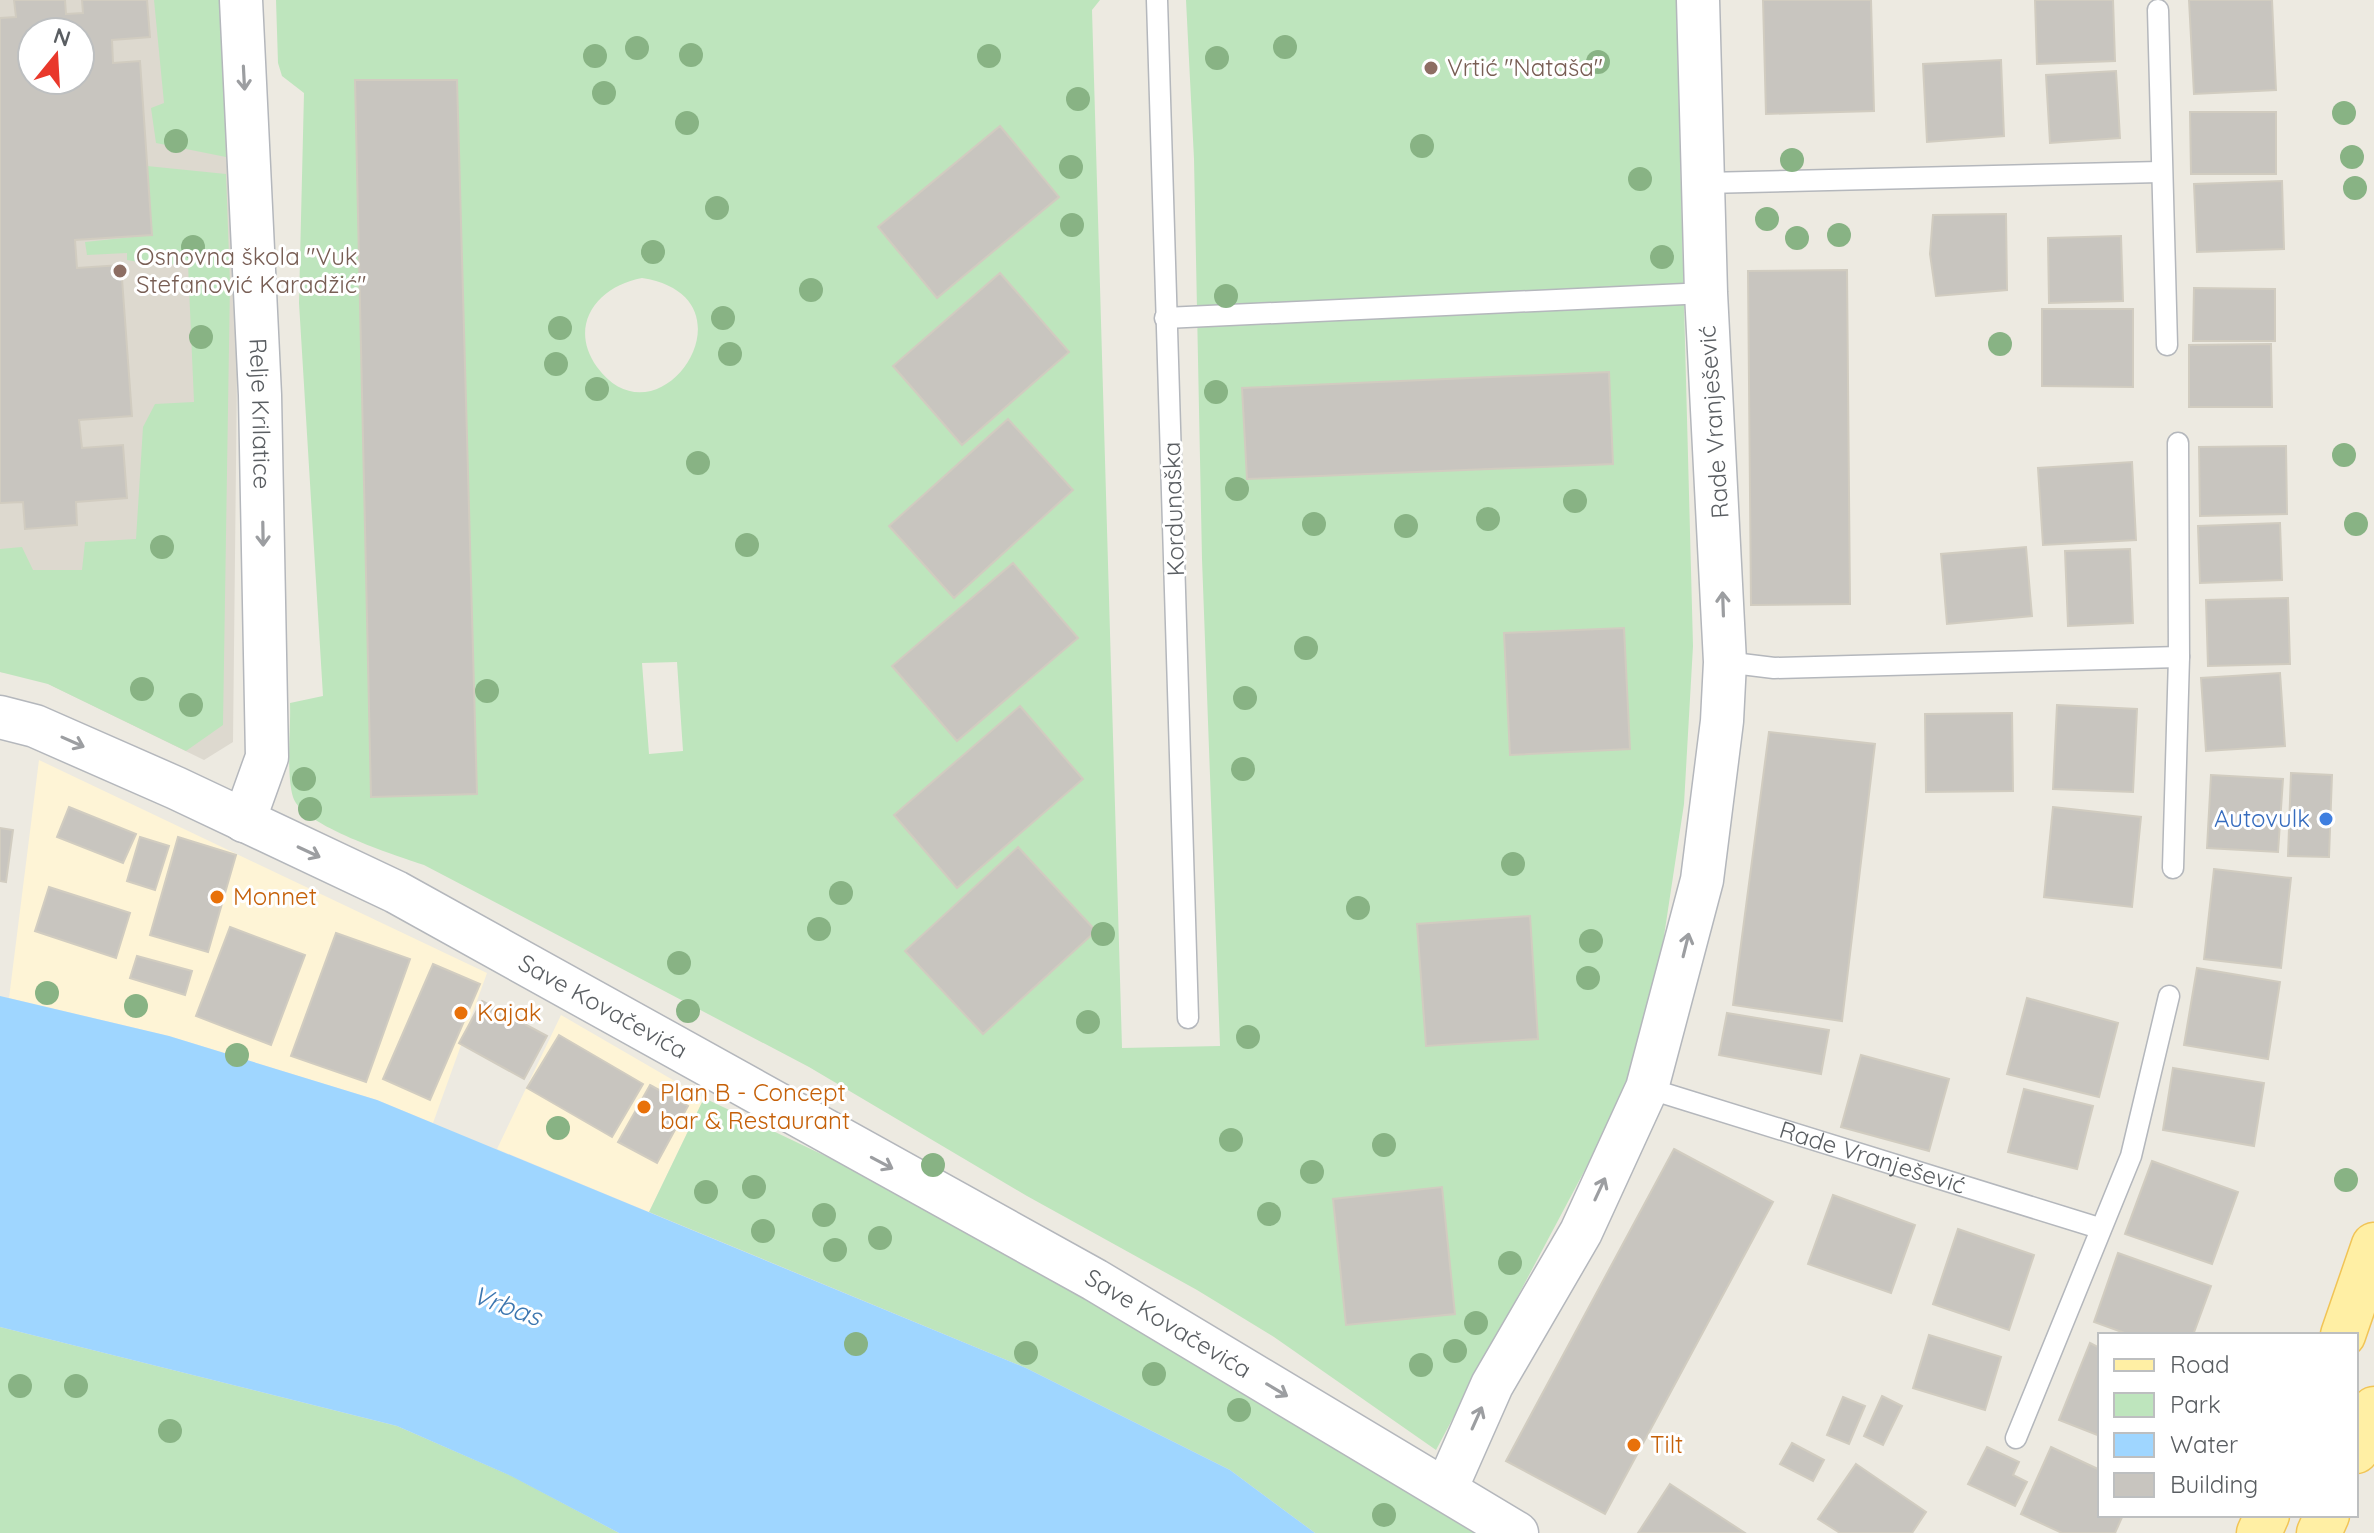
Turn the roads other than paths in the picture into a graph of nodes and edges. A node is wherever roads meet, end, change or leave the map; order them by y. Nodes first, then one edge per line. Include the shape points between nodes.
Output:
1 (241, 0) edge
2 (1157, 0) edge
3 (1698, 0) edge
4 (2158, 10) dead end
5 (2160, 172) junction
6 (1705, 183) junction
7 (1706, 293) junction
8 (1165, 318) junction
9 (2167, 345) dead end
10 (2178, 443) dead end
11 (2179, 657) junction
12 (1725, 662) junction
13 (0, 717) edge
14 (244, 821) junction
15 (2173, 868) dead end
16 (2169, 996) dead end
17 (1188, 1018) dead end
18 (1647, 1088) junction
19 (2099, 1228) junction
20 (2374, 1245) edge
21 (2344, 1333) edge
22 (2374, 1409) edge
23 (2016, 1438) dead end
24 (2358, 1446) edge
25 (1446, 1489) junction
26 (1517, 1533) edge

1 -> 14 street, Relje Krilatice via 260,395 267,757
2 - 8 lane, Kordunaška
3 - 6 street, Rade Vranješević
4 - 5 lane
5 - 6 lane
5 - 9 lane
6 - 7 street, Rade Vranješević
7 - 8 lane
12 -> 7 street, Rade Vranješević
8 - 17 lane, Kordunaška
10 - 11 lane
11 - 12 lane via 1774,668
11 - 15 lane
18 -> 12 street, Rade Vranješević via 1702,880
13 -> 14 street, Save Kovačevića via 35,726
14 -> 25 street, Save Kovačevića via 396,892 1019,1237
16 - 19 lane via 2131,1156
18 - 19 lane, Rade Vranješević
25 -> 18 street, Rade Vranješević via 1492,1385 1581,1232
19 - 23 lane
20 - 21 main road
22 - 24 main road
25 - 26 street, Save Kovačevića

